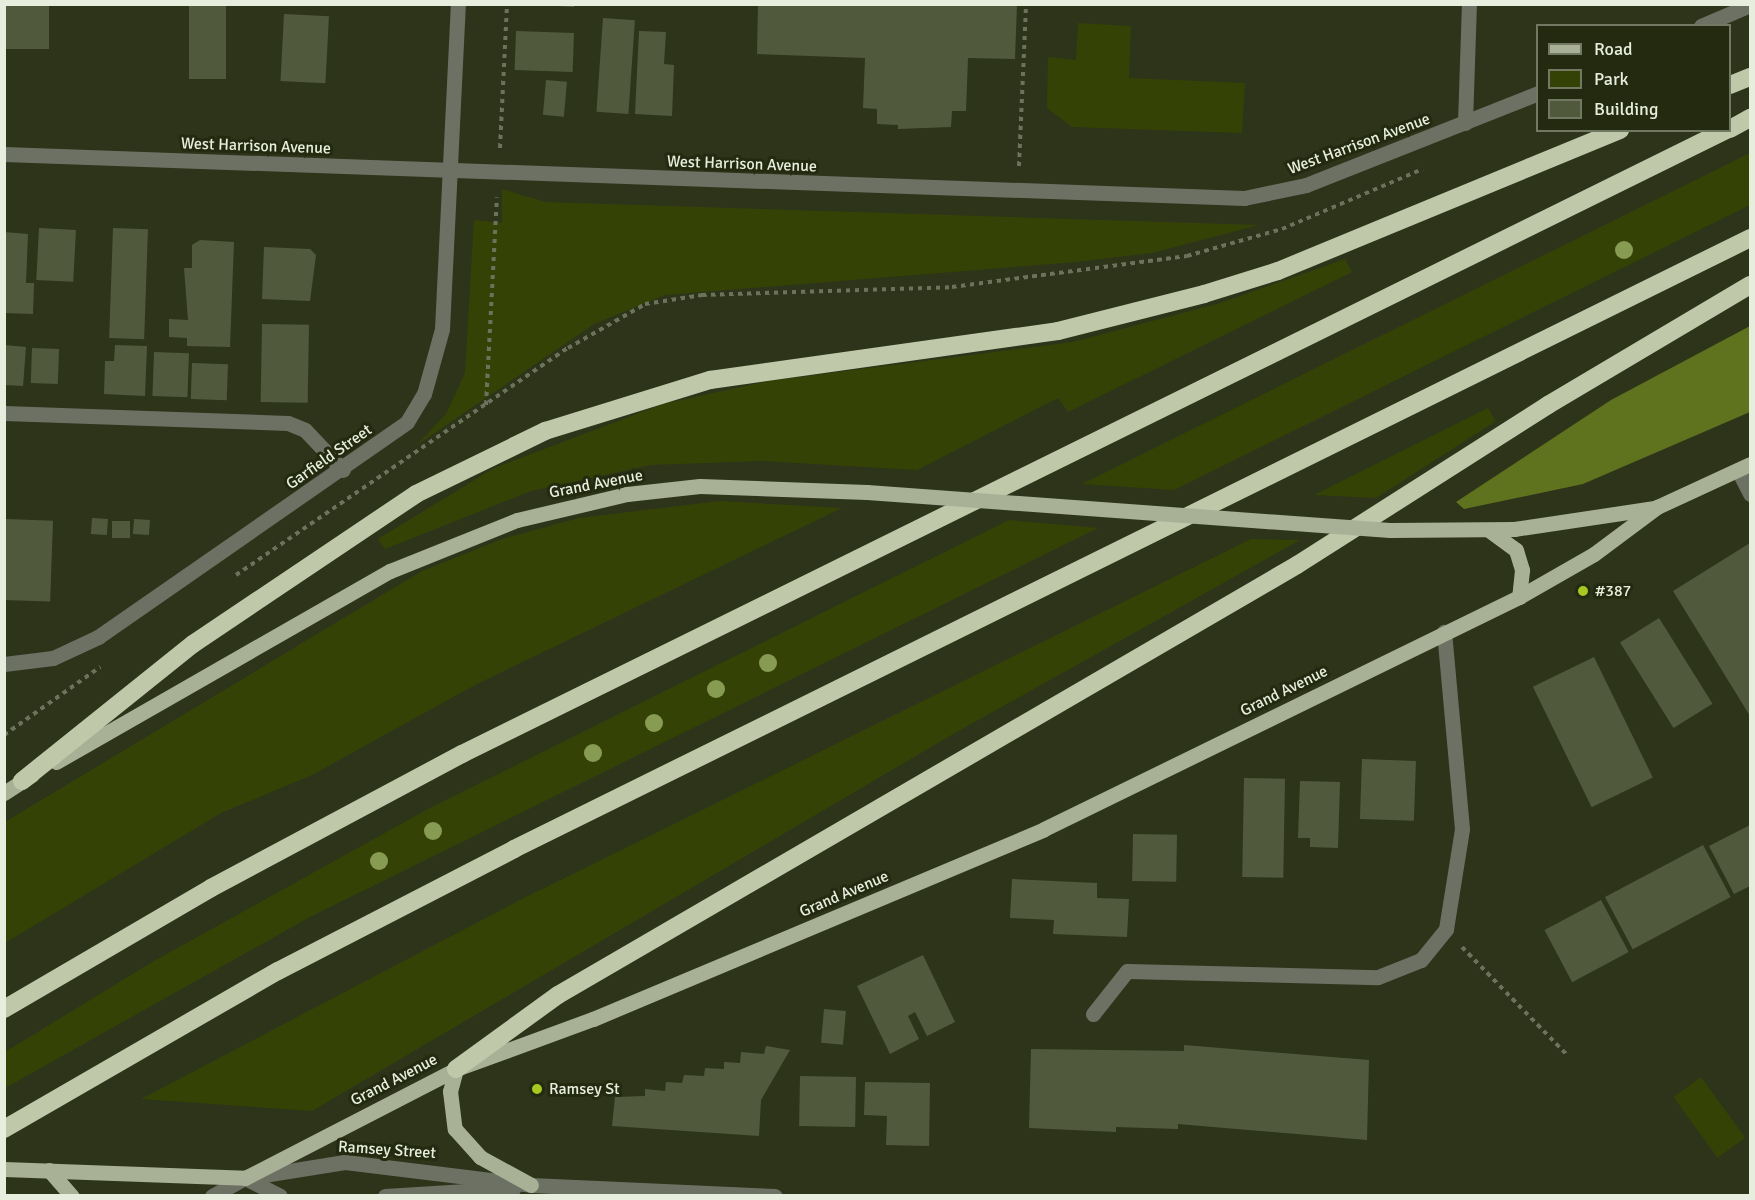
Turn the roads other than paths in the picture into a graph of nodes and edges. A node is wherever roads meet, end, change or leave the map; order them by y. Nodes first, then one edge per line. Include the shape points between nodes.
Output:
1 (459, 4) edge
2 (1469, 4) edge
3 (1749, 5) edge
4 (1706, 24) edge
5 (1750, 77) edge
6 (1731, 85) edge
7 (1536, 94) edge
8 (1750, 118) edge
9 (1465, 123) junction
10 (1731, 128) edge
11 (1615, 132) edge
12 (1724, 132) edge
13 (4, 154) edge
14 (449, 171) junction
15 (1750, 238) edge
16 (1750, 285) edge
17 (4, 413) edge
18 (1744, 467) edge
19 (343, 470) junction
20 (1750, 494) edge
21 (1657, 507) junction
22 (1509, 534) junction
23 (1519, 597) junction
24 (1444, 632) junction
25 (4, 664) edge
26 (22, 781) junction
27 (4, 793) edge
28 (4, 1009) edge
29 (1093, 1014) dead end
30 (456, 1069) junction
31 (4, 1130) edge
32 (4, 1169) edge
33 (49, 1170) junction
34 (245, 1178) junction
35 (531, 1185) junction
36 (72, 1196) edge
37 (212, 1196) edge
38 (280, 1196) edge
39 (385, 1196) edge
40 (775, 1196) edge

1 - 14 street, Garfield Street
2 - 9 street
3 - 4 street
5 - 6 highway
7 - 9 street, West Harrison Avenue
8 - 10 highway
9 - 14 street, West Harrison Avenue via 1306,185 1244,198
11 - 26 highway via 1278,271 1204,294 1058,330 710,380 545,431 416,494 232,618
12 - 28 highway via 462,754 211,888
13 - 14 street, West Harrison Avenue
14 - 19 street, Garfield Street via 442,329 427,384 407,422
15 - 31 highway via 504,855 278,971
16 - 30 highway via 1548,405 1297,566 558,995
17 - 19 street via 288,423 305,430
18 - 20 street
18 - 21 main road, Grand Avenue
19 - 25 street, Garfield Street via 98,637 53,657
21 - 22 main road, Grand Avenue
21 - 23 main road, Grand Avenue via 1594,554
22 - 23 main road via 1521,561
22 - 26 main road, Grand Avenue, bridge via 1390,530 867,492 700,486 627,494 517,520 390,571
23 - 24 main road, Grand Avenue
24 - 29 street via 1462,829 1446,929 1421,960 1378,977 1127,971
24 - 30 main road, Grand Avenue via 1044,829 593,1019
26 - 27 main road, Grand Avenue
30 - 34 main road, Grand Avenue
30 - 35 main road via 450,1091 455,1129 480,1157
32 - 33 main road, Grand Avenue
33 - 34 main road, Grand Avenue
33 - 36 main road
34 - 35 street, Ramsey Street via 345,1162
34 - 37 street, Ramsey Street
34 - 38 street
35 - 39 street, Ramsey Street via 466,1194
35 - 40 street, Ramsey Street

